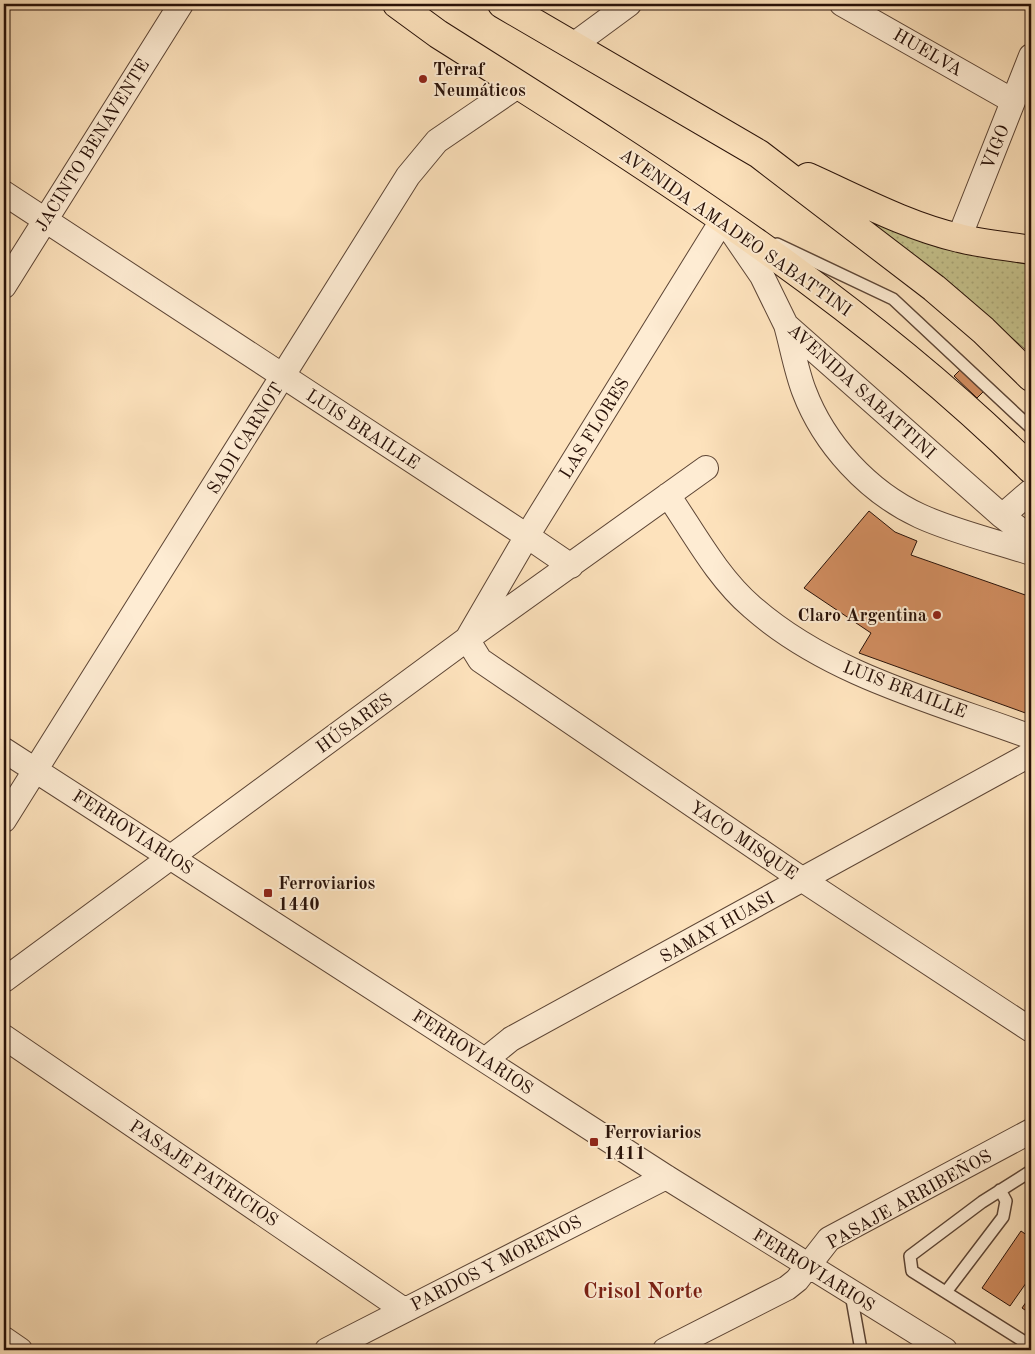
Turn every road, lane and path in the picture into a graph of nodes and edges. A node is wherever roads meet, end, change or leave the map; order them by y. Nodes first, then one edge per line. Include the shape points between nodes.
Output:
1 (181, 4) edge
2 (397, 4) edge
3 (502, 4) edge
4 (629, 4) edge
5 (842, 4) edge
6 (572, 46) junction
7 (1031, 56) edge
8 (519, 85) junction
9 (1013, 101) junction
10 (759, 154) junction
11 (4, 193) edge
12 (723, 219) junction
13 (45, 220) junction
14 (959, 238) junction
15 (1031, 250) edge
16 (4, 286) edge
17 (786, 325) junction
18 (284, 377) junction
19 (1031, 377) edge
20 (1031, 428) edge
21 (706, 468) dead end
22 (1031, 469) edge
23 (1031, 491) edge
24 (668, 496) junction
25 (1002, 516) junction
26 (527, 536) junction
27 (1031, 538) edge
28 (1031, 553) edge
29 (571, 566) junction
30 (467, 639) junction
31 (1031, 737) edge
32 (4, 750) edge
33 (1031, 754) edge
34 (35, 770) junction
35 (4, 820) edge
36 (172, 857) junction
37 (803, 880) junction
38 (4, 980) edge
39 (1031, 1030) edge
40 (4, 1037) edge
41 (485, 1060) junction
42 (1031, 1131) edge
43 (1031, 1171) edge
44 (666, 1177) junction
45 (1000, 1190) junction
46 (809, 1266) junction
47 (946, 1292) junction
48 (851, 1294) junction
49 (404, 1310) junction
50 (4, 1339) edge
51 (1031, 1346) edge
52 (20, 1350) edge
53 (327, 1350) edge
54 (665, 1350) edge
55 (861, 1350) edge
56 (945, 1350) edge

1 - 13 street, JACINTO BENAVENTE
2 - 8 main road, AVENIDA AMADEO SABATTINI
3 - 6 main road
4 - 6 street
5 - 9 street, HUELVA
6 - 10 main road
7 - 9 street, VIGO
8 - 12 main road, AVENIDA AMADEO SABATTINI
8 - 18 street, SADI CARNOT via 437,141 422,157
9 - 14 street, VIGO
10 - 14 main road via 870,206
10 - 19 main road via 934,288
11 - 13 street, LUIS BRAILLE
12 - 17 street, AVENIDA SABATTINI via 766,282
12 - 20 lane via 892,299
12 - 22 main road, AVENIDA AMADEO SABATTINI via 880,336
12 - 26 street, LAS FLORES
13 - 16 street, JACINTO BENAVENTE
13 - 18 street, LUIS BRAILLE
14 - 15 main road
17 - 25 street, AVENIDA SABATTINI
17 - 28 street via 804,390 833,444 855,470 894,502 920,516
18 - 26 street, LUIS BRAILLE
18 - 34 street, SADI CARNOT
21 - 24 street, HÚSARES
23 - 25 street
24 - 29 street, HÚSARES
24 - 31 street, LUIS BRAILLE via 722,574 751,607 780,629 840,664 876,680
25 - 27 street, AVENIDA SABATTINI
26 - 29 street, LUIS BRAILLE
26 - 30 street, LAS FLORES
29 - 30 street, HÚSARES
30 - 36 street, HÚSARES
30 - 37 street, YACO MISQUE via 480,660
32 - 34 street, FERROVIARIOS
33 - 37 street, SAMAY HUASI
34 - 35 street, SADI CARNOT
34 - 36 street, FERROVIARIOS
36 - 38 street, HÚSARES
36 - 41 street, FERROVIARIOS
37 - 39 street, YACO MISQUE
37 - 41 street, SAMAY HUASI via 511,1039
40 - 49 street, PASAJE PATRICIOS
41 - 44 street, FERROVIARIOS
42 - 46 street, PASAJE ARRIBEÑOS via 829,1239
43 - 45 lane
44 - 46 street, FERROVIARIOS
44 - 49 street, PARDOS Y MORENOS
45 - 47 lane via 1006,1200 1003,1217
45 - 47 lane via 910,1256 912,1271
46 - 48 street, FERROVIARIOS
46 - 54 street, PASAJE ARRIBEÑOS via 787,1288
47 - 51 lane
48 - 55 lane
48 - 56 street, FERROVIARIOS
49 - 53 street, PARDOS Y MORENOS
50 - 52 street

